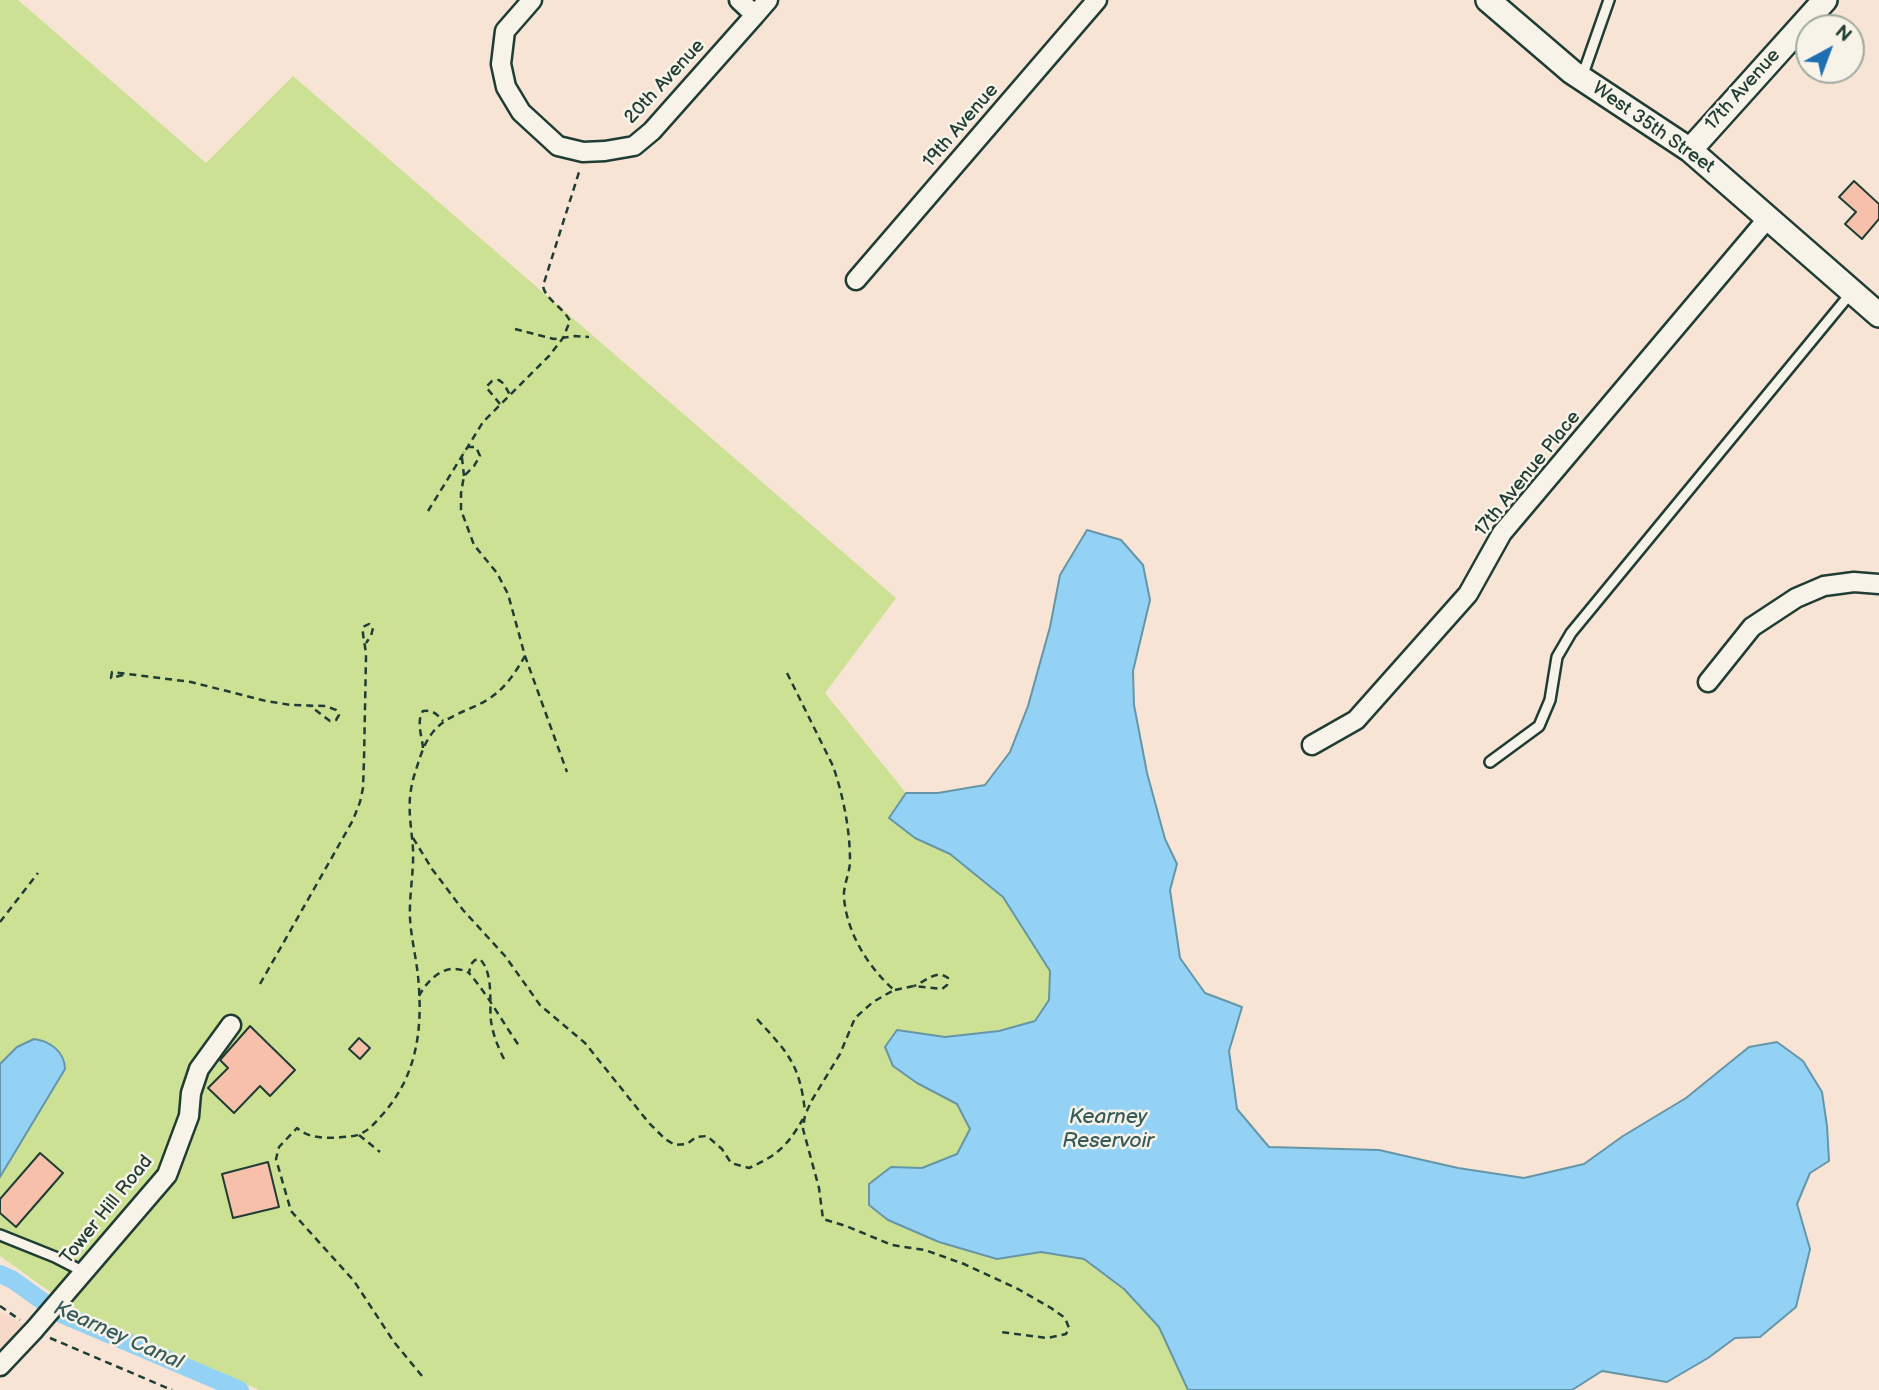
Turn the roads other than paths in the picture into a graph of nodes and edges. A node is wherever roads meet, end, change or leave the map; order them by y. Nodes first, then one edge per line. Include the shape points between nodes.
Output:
1 (532, 0) edge
2 (740, 0) edge
3 (768, 0) edge
4 (1097, 0) edge
5 (1488, 0) edge
6 (1609, 0) edge
7 (1825, 0) edge
8 (755, 15) junction
9 (1581, 78) junction
10 (1690, 150) junction
11 (1768, 218) junction
12 (856, 279) dead end
13 (1852, 291) junction
14 (1879, 315) edge
15 (1879, 584) edge
16 (1708, 682) dead end
17 (1312, 745) dead end
18 (1490, 762) dead end
19 (231, 1025) dead end
20 (0, 1235) edge
21 (83, 1272) junction
22 (0, 1366) edge

1 - 8 street, 20th Avenue via 505,31 501,64 506,88 522,112 558,146 583,152 634,146
2 - 8 street
3 - 8 street, 20th Avenue
4 - 12 street, 19th Avenue
5 - 9 street, West 35th Street
6 - 9 lane
7 - 10 street, 17th Avenue
9 - 10 street, West 35th Street
10 - 11 street, West 35th Street
11 - 13 street, West 35th Street
11 - 17 street, 17th Avenue Place via 1502,533 1468,594 1356,720
13 - 14 street, West 35th Street
13 - 18 lane via 1571,633 1557,657 1550,700 1539,726
15 - 16 street via 1824,586 1796,598 1752,627
19 - 21 street, Tower Hill Road via 199,1069 189,1116 167,1175
20 - 21 lane
21 - 22 street, Tower Hill Road

